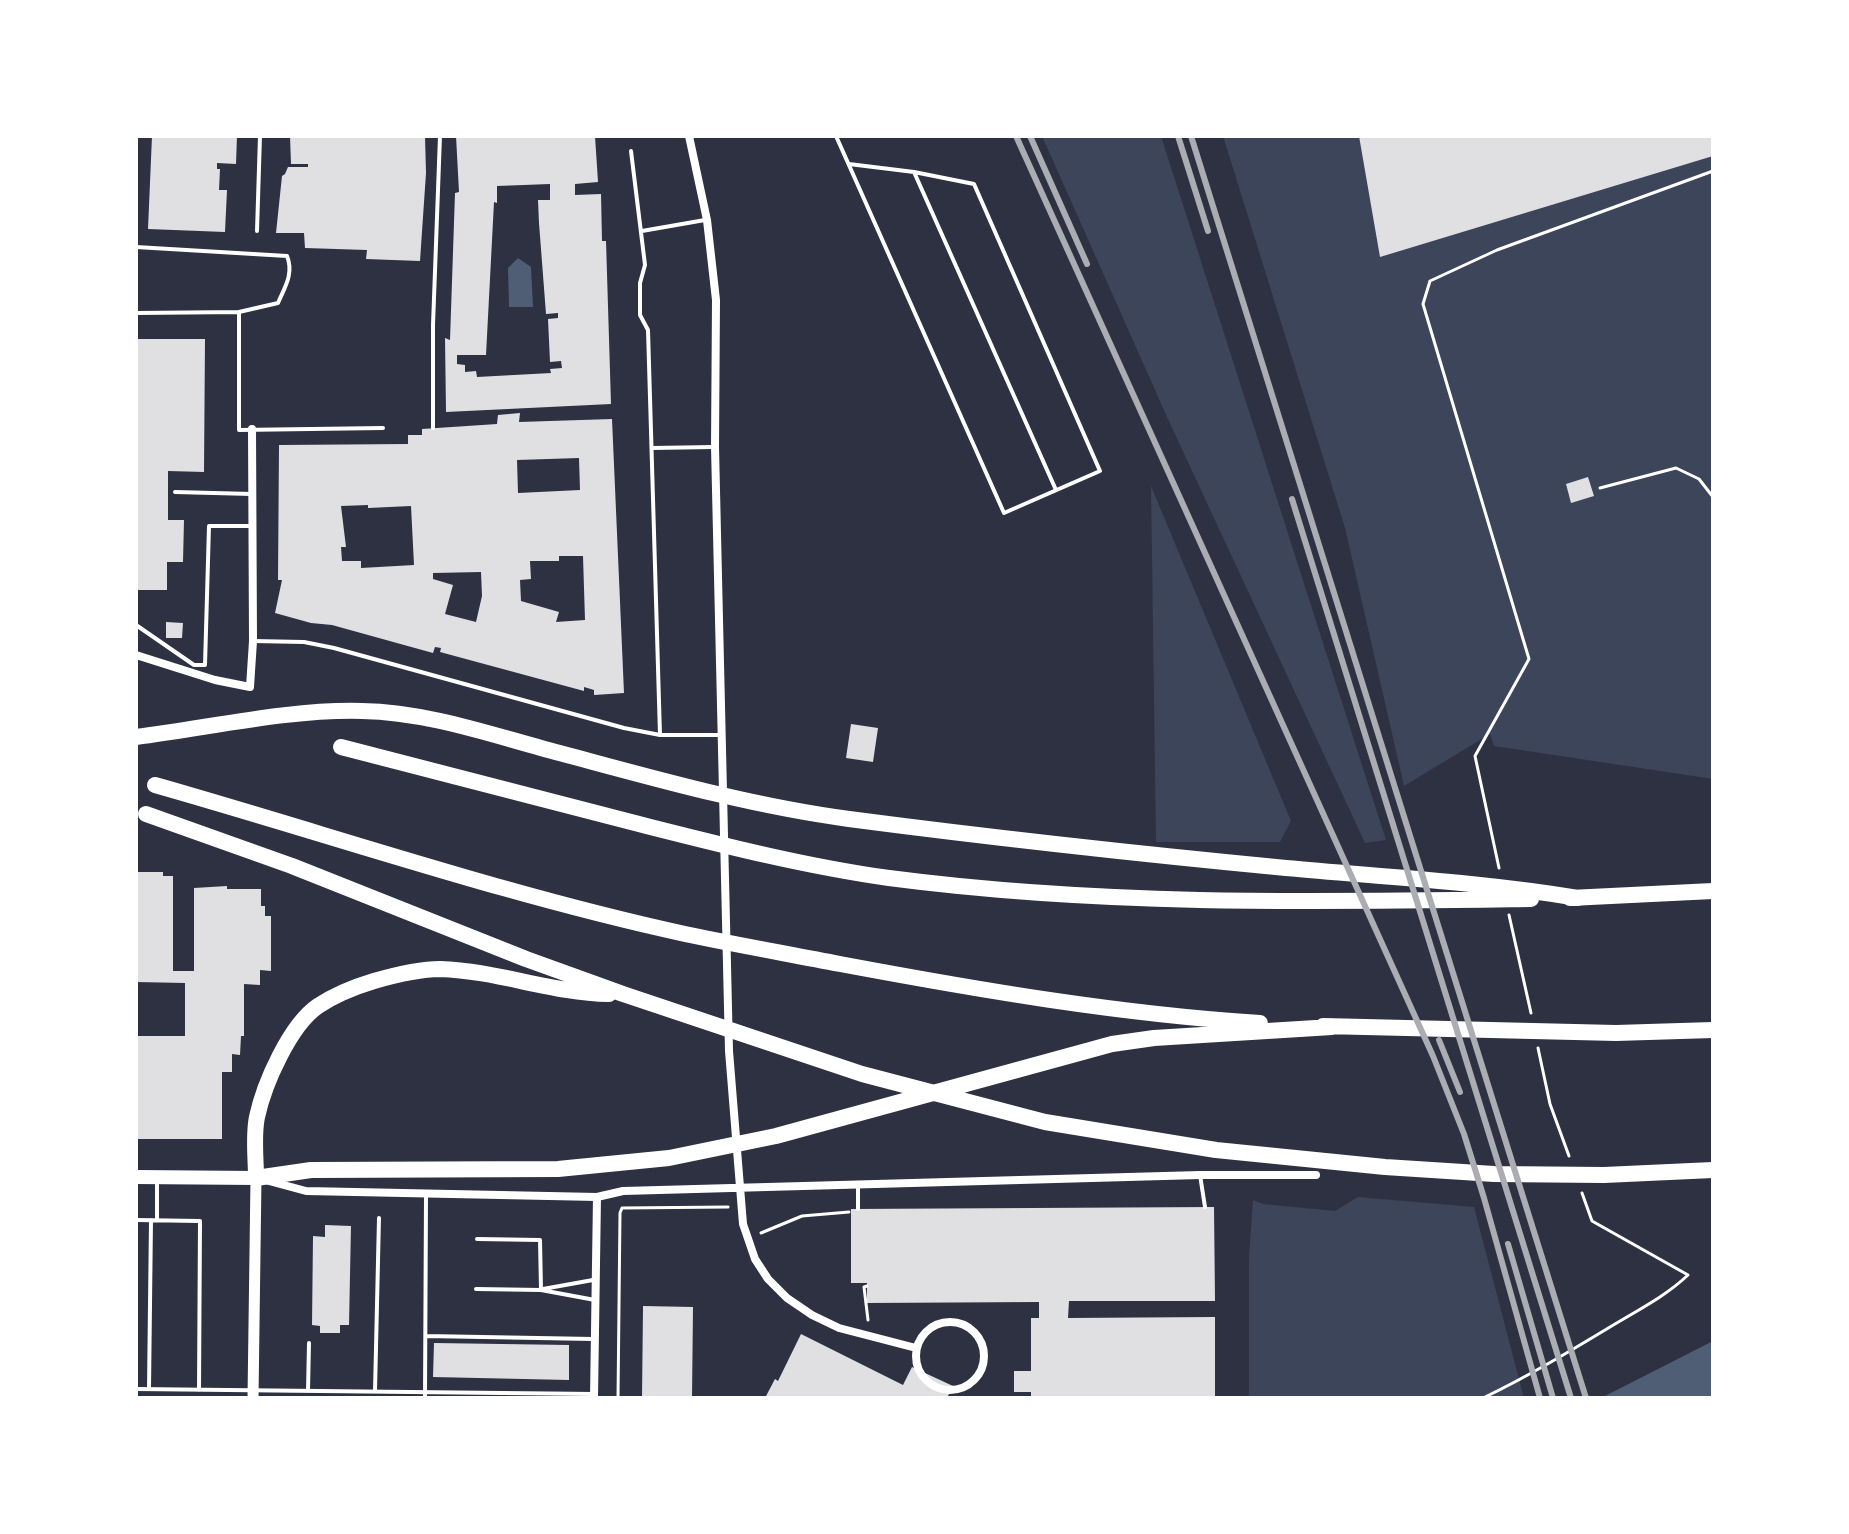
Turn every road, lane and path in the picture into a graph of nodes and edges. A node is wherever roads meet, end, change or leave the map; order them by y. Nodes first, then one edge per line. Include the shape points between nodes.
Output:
1 (260, 136) edge
2 (440, 136) edge
3 (689, 136) edge
4 (836, 136) edge
5 (631, 151) dead end
6 (849, 164) junction
7 (1713, 171) edge
8 (914, 172) junction
9 (707, 220) junction
10 (257, 231) dead end
11 (641, 231) junction
12 (136, 247) edge
13 (239, 312) junction
14 (136, 313) edge
15 (383, 428) dead end
16 (433, 428) dead end
17 (252, 429) junction
18 (715, 447) junction
19 (652, 448) junction
20 (1600, 488) dead end
21 (1056, 490) junction
22 (175, 492) dead end
23 (252, 494) junction
24 (1713, 497) edge
25 (252, 526) junction
26 (136, 625) edge
27 (253, 641) junction
28 (136, 655) edge
29 (660, 735) junction
30 (721, 735) junction
31 (136, 737) edge
32 (341, 747) dead end
33 (155, 785) dead end
34 (146, 814) dead end
35 (1501, 877) dead end
36 (1713, 891) edge
37 (1578, 898) junction
38 (1508, 907) dead end
39 (623, 994) junction
40 (1531, 1013) dead end
41 (1332, 1027) junction
42 (1713, 1030) edge
43 (1537, 1044) dead end
44 (1571, 1162) dead end
45 (1713, 1170) edge
46 (1200, 1175) junction
47 (1316, 1175) dead end
48 (136, 1177) edge
49 (157, 1177) junction
50 (256, 1178) junction
51 (858, 1183) junction
52 (739, 1189) junction
53 (1582, 1191) dead end
54 (426, 1196) junction
55 (597, 1197) junction
56 (740, 1207) junction
57 (1205, 1207) dead end
58 (858, 1209) dead end
59 (851, 1212) dead end
60 (379, 1218) dead end
61 (136, 1220) edge
62 (154, 1220) junction
63 (477, 1239) dead end
64 (747, 1241) junction
65 (596, 1280) junction
66 (867, 1286) dead end
67 (476, 1289) dead end
68 (541, 1290) junction
69 (595, 1300) junction
70 (426, 1336) junction
71 (864, 1336) junction
72 (595, 1339) junction
73 (309, 1343) dead end
74 (916, 1348) junction
75 (136, 1389) edge
76 (149, 1389) junction
77 (199, 1390) junction
78 (308, 1391) junction
79 (348, 1391) junction
80 (375, 1391) junction
81 (253, 1394) edge
82 (425, 1395) edge
83 (594, 1396) edge
84 (348, 1398) edge
85 (618, 1398) edge
86 (1483, 1398) edge

1 - 10 lane
2 - 16 lane
3 - 9 street
4 - 6 lane
5 - 11 lane
6 - 8 lane
6 - 21 lane via 1004,513
7 - 35 path via 1497,250 1430,281 1423,304 1529,659 1475,756
8 - 21 lane
8 - 21 lane via 974,184 1100,471
9 - 11 lane
9 - 18 street via 716,300
11 - 19 lane via 645,265 640,315 648,330
12 - 13 lane via 287,256 290,274 278,303
13 - 14 lane
13 - 17 lane via 239,430
15 - 17 lane
17 - 23 street
18 - 19 lane
18 - 30 street
19 - 29 lane
20 - 24 path via 1676,468 1699,479
22 - 23 lane
23 - 25 street
25 - 26 lane via 209,526 205,665 194,665
25 - 27 street
27 - 28 street via 250,687
27 - 29 lane via 334,648
29 - 30 lane
30 - 52 street via 729,1051
31 - 37 highway via 364,710 466,727 772,806 976,835 1447,880
32 - 37 highway via 694,838 886,877 1125,899
33 - 41 highway via 685,934 917,979 1117,1010
34 - 39 highway
36 - 37 highway
38 - 40 path
39 - 45 highway via 966,1103 1045,1122 1216,1150 1494,1174
39 - 50 highway via 557,990 439,969 347,990 316,1007 297,1027 272,1076 257,1119
41 - 42 highway
41 - 50 highway via 1112,1044 776,1136 669,1158 558,1169 323,1170
43 - 44 path via 1550,1104
46 - 47 street
46 - 51 street
46 - 57 lane
48 - 49 main road
49 - 50 main road
49 - 62 lane
50 - 54 street via 306,1191
50 - 81 street
51 - 52 street
51 - 58 lane
52 - 55 street via 623,1191
52 - 56 street
53 - 86 path via 1592,1221 1688,1275 1583,1343
54 - 55 street
54 - 70 lane
55 - 65 street
56 - 64 street
56 - 85 path via 622,1208
59 - 64 path via 802,1216
60 - 80 lane
61 - 62 lane
62 - 76 lane
62 - 77 lane via 200,1221
63 - 68 lane via 540,1240
64 - 71 street via 768,1279 787,1298 812,1315
65 - 68 lane
65 - 69 street
66 - 71 path
67 - 68 lane
68 - 69 lane
69 - 72 street
70 - 72 lane
70 - 82 lane
71 - 74 street
72 - 83 street
73 - 78 lane
74 - 74 street via 920,1372 941,1389 968,1386 984,1364 979,1337 956,1322 929,1328
75 - 76 lane
76 - 77 lane
77 - 81 lane
78 - 79 lane
78 - 81 lane
79 - 80 lane
79 - 84 lane
80 - 82 lane
82 - 83 lane

